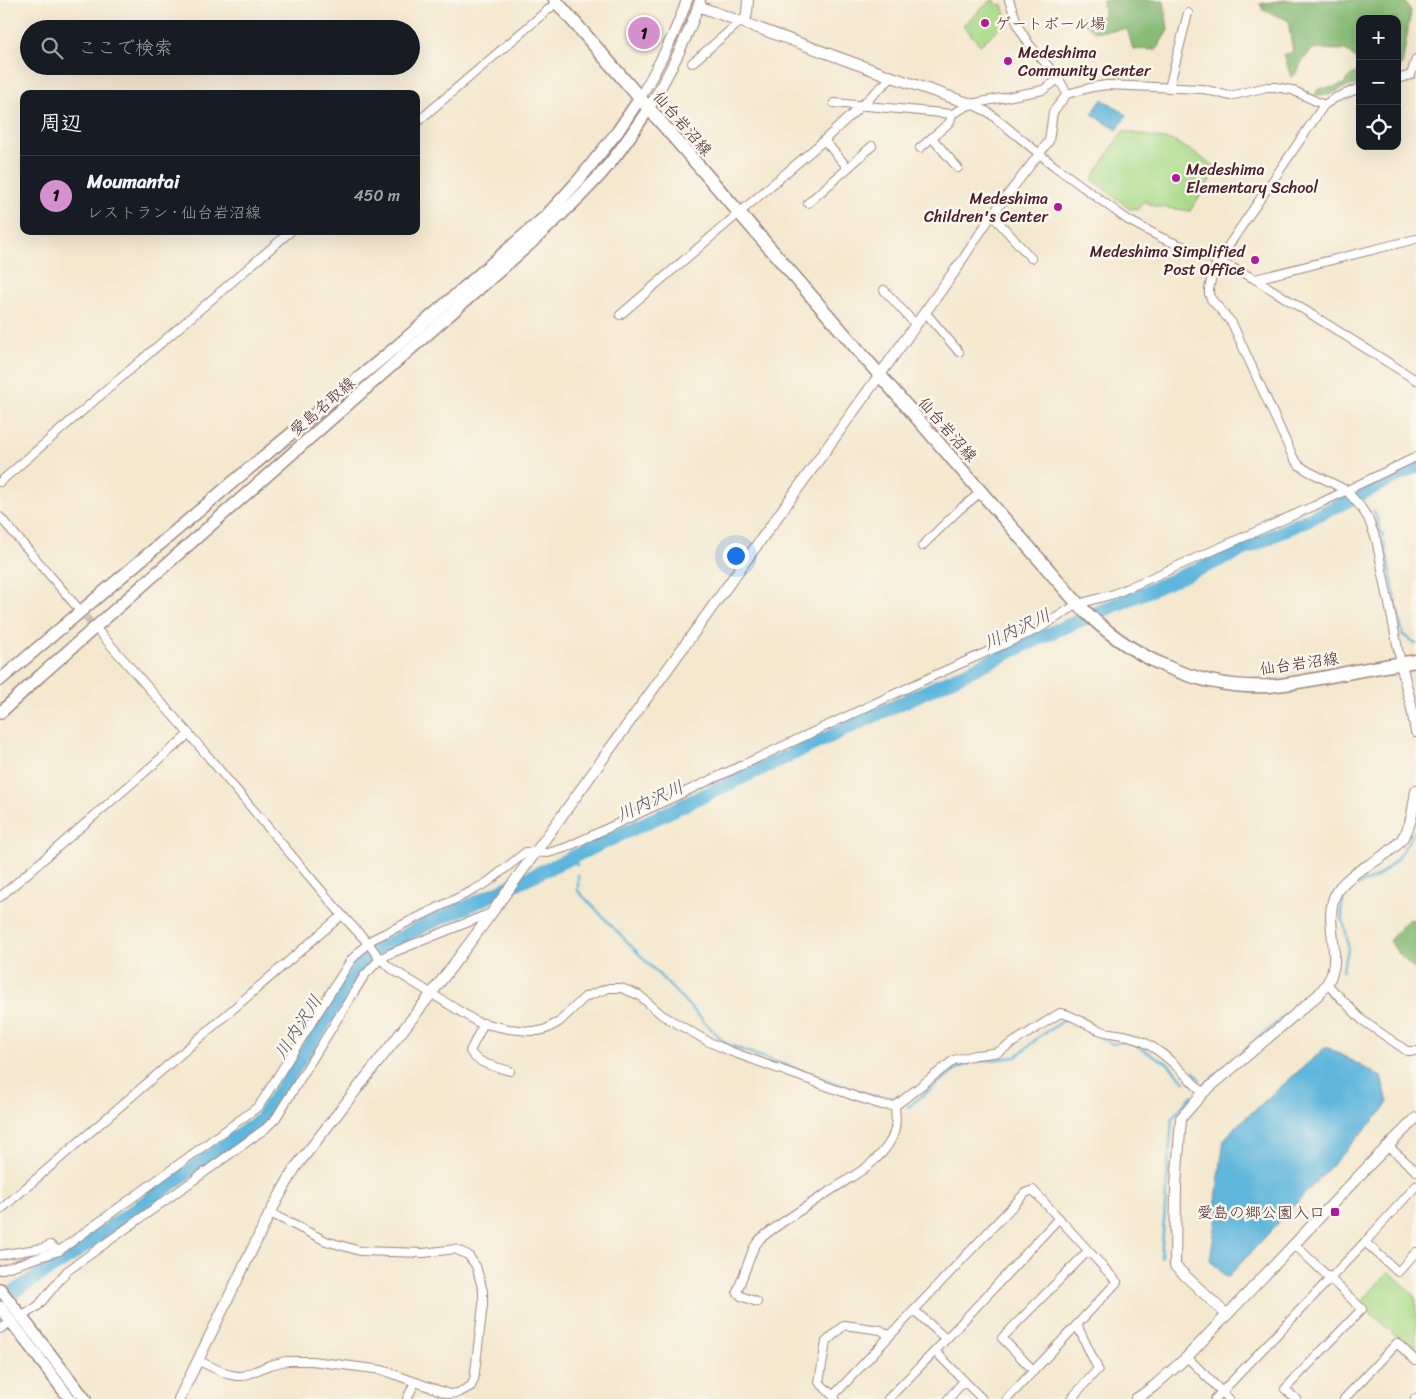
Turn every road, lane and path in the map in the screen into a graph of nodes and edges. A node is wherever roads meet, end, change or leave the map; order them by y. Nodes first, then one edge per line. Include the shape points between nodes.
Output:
1 (748, 0) edge
2 (1009, 0) edge
3 (557, 1) edge
4 (685, 1) edge
5 (699, 3) edge
6 (1188, 13) dead end
7 (743, 22) junction
8 (1416, 59) edge
9 (692, 63) dead end
10 (892, 77) junction
11 (1401, 78) edge
12 (1059, 79) junction
13 (1170, 88) junction
14 (1356, 90) edge
15 (1067, 94) junction
16 (640, 98) junction
17 (834, 103) dead end
18 (971, 104) junction
19 (862, 105) junction
20 (1324, 105) junction
21 (649, 108) junction
22 (952, 114) junction
23 (420, 120) edge
24 (932, 138) junction
25 (824, 140) junction
26 (872, 146) dead end
27 (920, 148) dead end
28 (1040, 154) junction
29 (848, 168) junction
30 (958, 168) dead end
31 (808, 203) dead end
32 (739, 213) junction
33 (992, 215) junction
34 (286, 235) edge
35 (1416, 239) edge
36 (1031, 258) dead end
37 (1218, 261) junction
38 (959, 265) joint
39 (1254, 279) junction
40 (884, 290) dead end
41 (925, 312) junction
42 (620, 315) dead end
43 (916, 325) junction
44 (959, 352) dead end
45 (880, 375) junction
46 (1416, 380) edge
47 (1416, 457) edge
48 (0, 482) edge
49 (1347, 491) junction
50 (981, 492) junction
51 (0, 517) edge
52 (922, 546) dead end
53 (77, 607) tunnel mouth
54 (1081, 607) junction
55 (100, 633) tunnel mouth
56 (1416, 661) edge
57 (1400, 664) junction
58 (0, 680) edge
59 (0, 713) edge
60 (1416, 732) edge
61 (189, 734) junction
62 (1416, 791) edge
63 (536, 852) junction
64 (0, 897) edge
65 (492, 913) junction
66 (342, 915) junction
67 (369, 945) junction
68 (379, 958) junction
69 (1327, 984) junction
70 (432, 994) junction
71 (484, 1023) junction
72 (1416, 1050) edge
73 (510, 1071) dead end
74 (1203, 1093) junction
75 (895, 1106) junction
76 (1416, 1118) edge
77 (1388, 1146) junction
78 (1416, 1171) edge
79 (1416, 1186) edge
80 (0, 1210) edge
81 (270, 1213) junction
82 (1059, 1218) junction
83 (1365, 1242) junction
84 (1294, 1244) junction
85 (1088, 1251) junction
86 (59, 1252) junction
87 (1416, 1252) edge
88 (0, 1255) edge
89 (0, 1270) edge
90 (1329, 1278) junction
91 (0, 1290) edge
92 (757, 1302) dead end
93 (914, 1310) junction
94 (1226, 1314) junction
95 (11, 1315) edge
96 (1077, 1325) junction
97 (0, 1329) edge
98 (889, 1336) junction
99 (946, 1339) junction
100 (935, 1351) junction
101 (1187, 1357) junction
102 (199, 1361) junction
103 (1416, 1361) edge
104 (1034, 1371) junction
105 (964, 1381) junction
106 (415, 1382) junction
107 (1222, 1392) junction
108 (835, 1397) edge
109 (70, 1399) edge
110 (85, 1399) edge
111 (179, 1399) edge
112 (407, 1399) edge
113 (888, 1399) edge
114 (948, 1399) edge
115 (982, 1399) edge
116 (1008, 1399) edge
117 (1071, 1399) edge
118 (1136, 1399) edge
119 (1215, 1399) edge
120 (1229, 1399) edge
121 (1296, 1399) edge
122 (1344, 1399) edge

1 - 7 street
2 - 12 street via 1019,28
3 - 16 main road, 仙台岩沼線
3 - 23 street
4 - 16 street via 668,48
5 - 7 street
5 - 21 street via 689,31
6 - 13 street
7 - 9 street
7 - 10 street
8 - 11 street via 1411,75
10 - 18 street
10 - 19 street
12 - 15 street
12 - 18 street via 1043,90
13 - 15 street via 1106,85
13 - 20 street via 1203,89 1230,96 1276,87 1292,90
14 - 20 street
15 - 28 street via 1053,112 1049,141
16 - 21 main road, 仙台岩沼線
16 - 58 main road, 愛島名取線 via 578,181 546,216 396,347
17 - 19 street
18 - 22 street
18 - 28 street via 988,112
19 - 22 street
19 - 25 street
20 - 37 street
21 - 32 main road, 仙台岩沼線
21 - 59 main road, 愛島名取線 via 605,169 532,242
22 - 24 street via 950,122
24 - 27 street
24 - 30 street
25 - 29 street
25 - 32 street
26 - 29 street
28 - 33 street
28 - 37 street via 1128,220
29 - 31 street
32 - 42 street
32 - 45 main road, 仙台岩沼線
33 - 36 street
33 - 38 street
34 - 48 street
35 - 39 street
37 - 39 street
37 - 49 street via 1209,294 1232,323 1293,457 1308,471
38 - 41 street
39 - 46 street
40 - 43 street
41 - 43 street
41 - 44 street
43 - 45 street
45 - 50 main road, 仙台岩沼線
45 - 63 street
47 - 49 street
49 - 54 street
49 - 57 street via 1368,518 1376,539
50 - 52 street
50 - 54 main road, 仙台岩沼線
51 - 53 street
54 - 57 main road, 仙台岩沼線 via 1097,623 1149,659 1226,684 1291,684
54 - 63 street via 565,848 548,853
55 - 61 street
56 - 57 main road, 仙台岩沼線
57 - 60 street
61 - 64 street
61 - 66 street
62 - 69 street via 1409,826 1400,844 1359,871 1336,893 1331,919 1332,975
63 - 65 street
63 - 67 street via 526,852 488,882 373,939
65 - 68 street
65 - 70 street
66 - 67 street
66 - 80 street
67 - 68 street
67 - 86 street via 351,960 259,1106
68 - 70 street
68 - 95 street via 364,976 276,1118 265,1129 67,1271 38,1306
69 - 72 street via 1362,1020 1407,1051
69 - 74 street
70 - 71 street via 477,1022
70 - 81 street via 310,1147
71 - 73 street via 470,1051 473,1058
71 - 75 street via 539,1031 559,1022 585,997 608,988 621,988 639,995 662,1015 732,1052 857,1097
74 - 75 street via 1182,1070 1136,1038 1099,1030 1074,1016 1060,1013 998,1052 954,1060
74 - 94 street via 1181,1118 1175,1266
75 - 92 street via 896,1130 878,1157 760,1239 754,1247 737,1292
76 - 77 street
77 - 78 street
77 - 84 street
79 - 83 street
81 - 102 street
81 - 106 street via 326,1241 360,1251 424,1253 456,1249 473,1260 483,1291 474,1380 471,1386 449,1394
82 - 85 street
82 - 93 street via 1033,1190 1025,1193
82 - 99 street
83 - 87 street via 1398,1272
83 - 90 street
84 - 90 street
84 - 94 street
85 - 96 street via 1117,1282
85 - 104 street via 1002,1338
86 - 88 street via 50,1245
86 - 89 street
90 - 107 street
90 - 121 street via 1362,1309 1285,1389
91 - 95 main road
93 - 98 street
93 - 99 street
94 - 101 street
95 - 97 street
95 - 109 main road
95 - 110 main road
96 - 104 street
96 - 117 street via 1098,1369
98 - 108 street
98 - 108 street via 881,1330 844,1325 826,1342 819,1382
99 - 100 street
100 - 105 street
100 - 113 street
101 - 107 street
101 - 118 street
102 - 106 street via 237,1376 286,1361 312,1361 382,1370
102 - 111 street
103 - 122 street via 1396,1343
104 - 116 street
105 - 114 street
105 - 115 street
106 - 112 street
107 - 119 street
107 - 120 street

